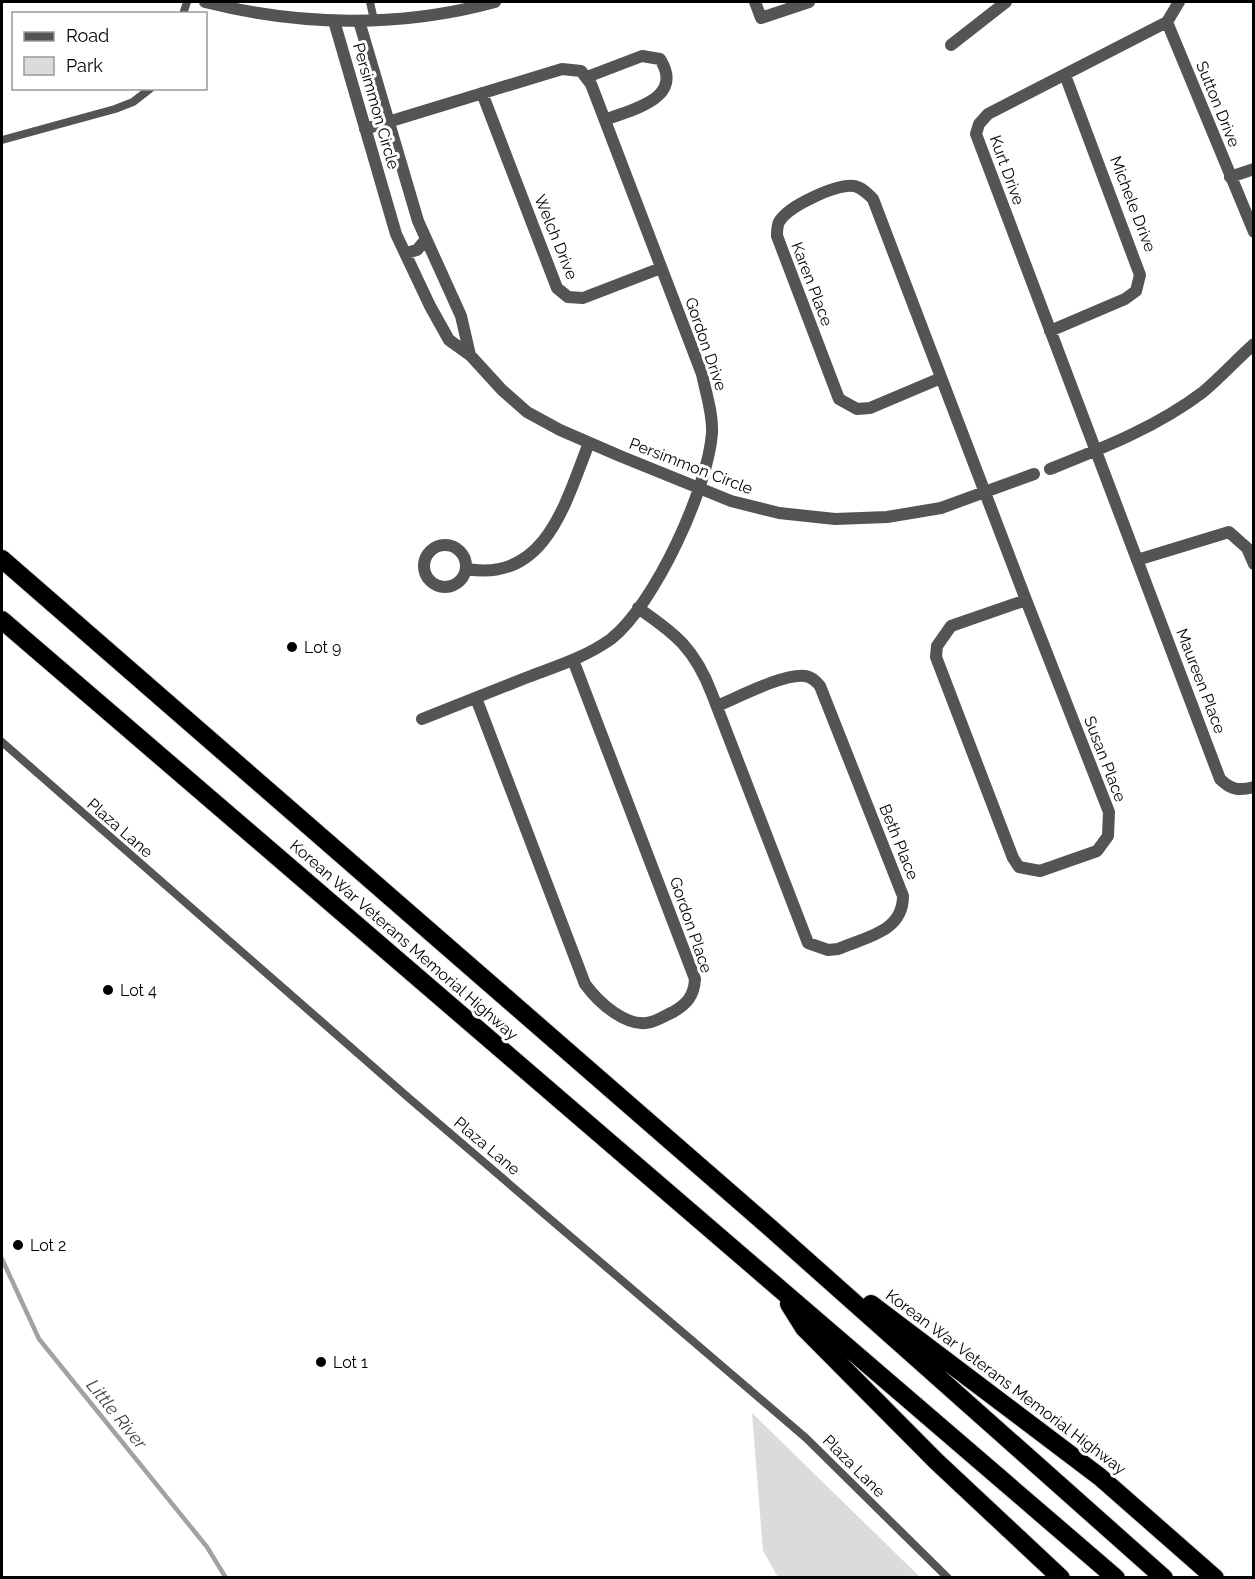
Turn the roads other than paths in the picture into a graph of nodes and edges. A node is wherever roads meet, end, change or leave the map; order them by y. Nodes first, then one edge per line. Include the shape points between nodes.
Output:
1 (205, 2) edge
2 (370, 2) edge
3 (495, 2) edge
4 (755, 2) edge
5 (809, 2) edge
6 (1006, 2) edge
7 (1179, 2) edge
8 (374, 20) junction
9 (334, 21) junction
10 (359, 21) junction
11 (1167, 22) junction
12 (951, 45) dead end
13 (1065, 75) junction
14 (587, 77) junction
15 (149, 90) edge
16 (482, 93) junction
17 (605, 120) junction
18 (388, 123) junction
19 (365, 129) junction
20 (2, 140) edge
21 (1254, 169) edge
22 (1230, 177) junction
23 (1254, 232) edge
24 (426, 239) junction
25 (406, 254) junction
26 (661, 268) junction
27 (1050, 331) junction
28 (1254, 344) edge
29 (470, 355) junction
30 (941, 378) junction
31 (589, 443) junction
32 (1096, 450) junction
33 (1050, 469) dead end
34 (1034, 474) dead end
35 (700, 489) junction
36 (984, 493) junction
37 (2, 559) edge
38 (1137, 560) junction
39 (1254, 564) edge
40 (467, 569) dead end
41 (1026, 600) junction
42 (638, 608) junction
43 (2, 620) edge
44 (573, 660) junction
45 (476, 698) junction
46 (717, 706) junction
47 (422, 719) dead end
48 (2, 742) edge
49 (1254, 787) edge
50 (767, 1225) junction
51 (781, 1289) junction
52 (948, 1578) edge
53 (1060, 1578) edge
54 (1116, 1578) edge
55 (1164, 1578) edge
56 (1215, 1578) edge

1 - 9 street via 259,14
2 - 8 lane
3 - 8 street
4 - 5 street via 761,18
6 - 12 street
7 - 11 street
8 - 10 street
9 - 10 street
9 - 19 street, Persimmon Circle
10 - 18 street, Persimmon Circle
11 - 13 street, Kurt Drive
11 - 22 street, Sutton Drive
13 - 27 street, Kurt Drive via 988,114 976,134
13 - 27 street, Michele Drive via 1140,275 1136,291 1125,299
14 - 16 street via 581,71 562,69
14 - 17 street, Gordon Drive
14 - 17 street via 642,56 660,59 665,67 664,90 655,100
15 - 20 lane via 115,109
16 - 18 street
16 - 26 street, Welch Drive via 557,288 568,297 583,298
17 - 26 street, Gordon Drive
18 - 19 street
18 - 24 street, Persimmon Circle
19 - 25 street, Persimmon Circle via 396,234
21 - 22 street
22 - 23 street, Sutton Drive
24 - 25 street via 417,250
24 - 29 street, Persimmon Circle via 461,316
25 - 29 street, Persimmon Circle via 449,340
26 - 35 street, Gordon Drive via 702,374 712,416 712,435
27 - 32 street, Kurt Drive
28 - 32 street via 1203,391 1159,421
29 - 31 street, Persimmon Circle via 527,412
30 - 30 street, Karen Place via 870,408 857,409 839,399 777,236 778,223 787,213 832,188 856,186 873,199
30 - 36 street, Karen Place
31 - 35 street, Persimmon Circle
31 - 40 street via 557,523 539,545 505,570
32 - 33 street
32 - 38 street, Maureen Place
34 - 36 street, Persimmon Circle
35 - 36 street, Persimmon Circle via 779,513 835,519 887,517 941,508
35 - 42 street, Gordon Drive via 671,554
36 - 41 street, Karen Place
37 - 50 highway, Korean War Veterans Memorial Highway
38 - 39 street via 1229,532 1247,548
38 - 49 street, Maureen Place via 1220,779 1229,788
41 - 41 street, Susan Place via 1110,822 1108,836 1097,851 1040,871 1018,867 1013,858 936,657 937,646 951,626
42 - 44 street, Gordon Drive via 612,638
42 - 46 street, Beth Place via 689,647
43 - 51 highway, Korean War Veterans Memorial Highway
44 - 45 street, Gordon Drive
44 - 45 street, Gordon Place via 695,979 692,996 684,1006 651,1022 631,1021 596,999 585,984
45 - 47 street, Gordon Drive
46 - 46 street, Beth Place via 808,943 838,949 892,926 901,915 903,896 820,686 805,676 791,677
48 - 52 lane, Plaza Lane via 806,1438
50 - 55 highway, Korean War Veterans Memorial Highway
50 - 56 highway, Korean War Veterans Memorial Highway via 1100,1477
51 - 53 highway, Korean War Veterans Memorial Highway via 804,1328
51 - 54 highway, Korean War Veterans Memorial Highway

